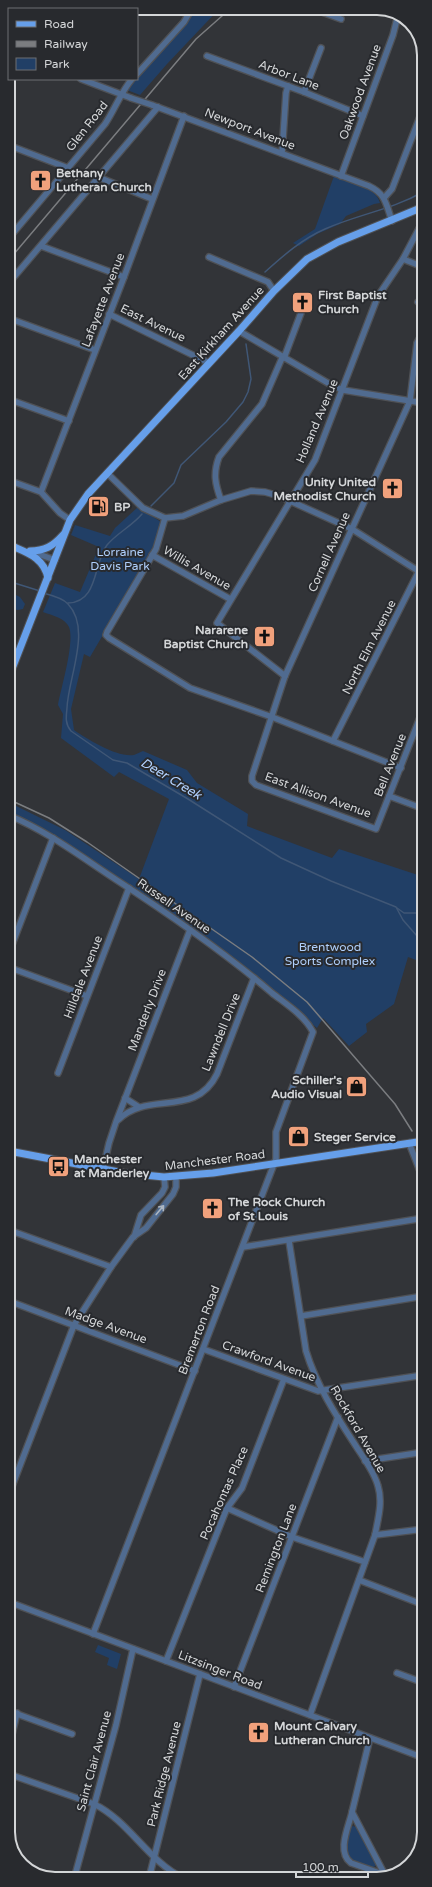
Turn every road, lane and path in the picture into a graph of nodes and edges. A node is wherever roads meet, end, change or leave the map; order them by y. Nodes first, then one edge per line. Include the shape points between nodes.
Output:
1 (188, 15) edge
2 (330, 15) edge
3 (341, 19) dead end
4 (397, 20) edge
5 (321, 48) dead end
6 (207, 56) dead end
7 (138, 73) edge
8 (84, 80) edge
9 (131, 80) edge
10 (288, 86) junction
11 (304, 92) junction
12 (121, 94) junction
13 (155, 106) junction
14 (184, 116) junction
15 (363, 116) junction
16 (417, 124) edge
17 (15, 148) edge
18 (282, 153) junction
19 (68, 168) junction
20 (341, 176) junction
21 (98, 177) junction
22 (384, 198) junction
23 (152, 199) junction
24 (417, 209) edge
25 (391, 217) junction
26 (15, 229) edge
27 (417, 232) edge
28 (41, 246) junction
29 (209, 257) dead end
30 (403, 258) junction
31 (417, 264) edge
32 (15, 276) edge
33 (124, 277) junction
34 (274, 291) junction
35 (301, 313) dead end
36 (109, 314) junction
37 (15, 321) edge
38 (239, 331) junction
39 (417, 343) edge
40 (95, 350) junction
41 (283, 358) junction
42 (209, 363) junction
43 (343, 390) junction
44 (410, 401) junction
45 (15, 402) edge
46 (417, 402) edge
47 (69, 422) junction
48 (107, 473) junction
49 (15, 483) edge
50 (41, 492) junction
51 (221, 500) junction
52 (291, 500) junction
53 (165, 518) junction
54 (70, 520) junction
55 (352, 529) junction
56 (64, 534) junction
57 (15, 547) edge
58 (15, 548) edge
59 (30, 551) junction
60 (152, 555) junction
61 (55, 560) junction
62 (417, 570) edge
63 (47, 581) junction
64 (417, 581) edge
65 (230, 600) junction
66 (15, 662) edge
67 (285, 676) junction
68 (272, 717) junction
69 (416, 729) edge
70 (333, 741) junction
71 (401, 768) junction
72 (252, 781) joint
73 (389, 796) junction
74 (417, 806) edge
75 (15, 818) edge
76 (376, 829) joint
77 (54, 838) junction
78 (129, 888) junction
79 (190, 930) junction
80 (15, 937) edge
81 (15, 970) edge
82 (254, 978) junction
83 (87, 996) junction
84 (313, 1032) joint
85 (58, 1074) dead end
86 (125, 1098) junction
87 (139, 1106) junction
88 (116, 1122) junction
89 (417, 1142) edge
90 (410, 1143) junction
91 (15, 1152) edge
92 (417, 1162) edge
93 (274, 1164) junction
94 (103, 1169) junction
95 (164, 1177) junction
96 (176, 1177) junction
97 (417, 1219) edge
98 (15, 1232) edge
99 (133, 1237) junction
100 (289, 1241) junction
101 (243, 1247) junction
102 (111, 1267) junction
103 (417, 1297) edge
104 (15, 1303) edge
105 (301, 1316) junction
106 (74, 1326) junction
107 (203, 1349) junction
108 (195, 1370) junction
109 (417, 1376) edge
110 (284, 1379) junction
111 (323, 1390) junction
112 (338, 1417) junction
113 (417, 1453) edge
114 (365, 1461) junction
115 (15, 1478) edge
116 (227, 1508) junction
117 (417, 1530) edge
118 (374, 1535) junction
119 (292, 1537) junction
120 (365, 1562) junction
121 (359, 1580) junction
122 (417, 1602) edge
123 (15, 1604) edge
124 (93, 1634) junction
125 (133, 1650) junction
126 (166, 1661) junction
127 (398, 1673) dead end
128 (200, 1674) junction
129 (417, 1680) edge
130 (234, 1687) junction
131 (17, 1713) joint
132 (310, 1715) junction
133 (15, 1722) edge
134 (72, 1734) dead end
135 (370, 1738) junction
136 (417, 1755) edge
137 (15, 1776) edge
138 (94, 1804) junction
139 (352, 1812) junction
140 (154, 1857) junction
141 (384, 1871) edge
142 (76, 1872) edge
143 (150, 1872) edge
144 (172, 1872) edge
145 (376, 1872) edge

1 - 7 street
2 - 3 street
4 - 15 street, Oakwood Avenue
5 - 11 street
6 - 10 street, Arbor Lane
8 - 12 street, Newport Avenue
9 - 12 street, Glen Road
10 - 11 street, Arbor Lane
10 - 18 street
11 - 15 street, Arbor Lane
12 - 13 street, Newport Avenue, bridge
12 - 19 street, Glen Road via 105,124
13 - 14 street, Newport Avenue
13 - 21 street
14 - 18 street, Newport Avenue
14 - 23 street, Lafayette Avenue
15 - 20 street, Oakwood Avenue
16 - 22 street via 392,189
17 - 19 street
18 - 20 street, Newport Avenue
19 - 26 street, Glen Road
20 - 22 street, Newport Avenue via 373,188
21 - 23 street
21 - 28 street
22 - 25 street
23 - 33 street, Lafayette Avenue
24 - 25 main road, East Kirkham Avenue
25 - 34 main road, East Kirkham Avenue via 306,260
27 - 30 street, Holland Avenue
28 - 32 street
28 - 33 street
29 - 34 street via 268,282
30 - 31 street
30 - 43 street, Holland Avenue via 378,296
33 - 36 street, Lafayette Avenue
34 - 38 main road, East Kirkham Avenue
35 - 41 street
36 - 40 street, Lafayette Avenue
36 - 42 street, East Avenue
37 - 40 street
38 - 41 street
38 - 42 main road, East Kirkham Avenue
39 - 44 street, Cornell Avenue
40 - 47 street, Lafayette Avenue
41 - 43 street
41 - 51 street via 262,404 219,457 215,479
42 - 48 main road, East Kirkham Avenue
43 - 44 street
43 - 52 street, Holland Avenue via 315,460
44 - 46 street
44 - 55 street, Cornell Avenue
45 - 47 street
47 - 50 street, Lafayette Avenue
48 - 53 street via 143,508
48 - 54 main road, East Kirkham Avenue
49 - 50 street
50 - 54 street
51 - 52 street via 251,491 265,492
51 - 53 street via 183,516
52 - 55 street
52 - 65 street, Holland Avenue
53 - 60 street
54 - 56 main road, East Kirkham Avenue
55 - 62 street
55 - 67 street, Cornell Avenue
56 - 59 main road via 47,548
56 - 61 main road, East Kirkham Avenue
57 - 59 street
58 - 63 main road via 40,561
59 - 61 street
60 - 65 street, Willis Avenue
60 - 68 street via 106,635 190,688
61 - 63 main road, East Kirkham Avenue
63 - 66 main road, East Kirkham Avenue
64 - 70 street, North Elm Avenue
65 - 67 street, Holland Avenue via 217,623
67 - 68 street, Cornell Avenue
68 - 70 street
68 - 72 street, Cornell Avenue
69 - 71 street, Bell Avenue
70 - 71 street
71 - 73 street, Bell Avenue
72 - 76 street, East Allison Avenue via 256,785
73 - 74 street
73 - 76 street, Bell Avenue
75 - 77 street, Russell Avenue
77 - 78 street, Russell Avenue
77 - 80 street
78 - 79 street, Russell Avenue
78 - 83 street, Hilldale Avenue
79 - 82 street, Russell Avenue
79 - 86 street, Manderly Drive
81 - 83 street
82 - 84 street, Russell Avenue via 295,1012
82 - 87 street, Lawndell Drive via 217,1074 209,1088 198,1096 182,1102
83 - 85 street, Hilldale Avenue
84 - 93 street, Bremerton Road via 276,1132 277,1156
86 - 87 street
86 - 88 street, Manderly Drive
87 - 88 street, Lawndell Drive via 128,1111
88 - 94 street, Manderly Drive
89 - 90 main road, Manchester Road
90 - 92 street
90 - 93 main road, Manchester Road
91 - 94 main road, Manchester Road
93 - 96 main road, Manchester Road
93 - 101 street, Bremerton Road
94 - 95 main road, Manchester Road
95 - 96 main road, Manchester Road
95 - 99 street via 165,1187 162,1193 141,1215
99 -> 96 street via 146,1228 173,1194
97 - 100 street
98 - 102 street
99 - 102 street
100 - 101 street
100 - 105 street, Rockford Avenue
101 - 107 street, Bremerton Road
102 - 106 street
103 - 105 street
104 - 106 street, Madge Avenue
105 - 111 street, Rockford Avenue via 310,1365
106 - 108 street, Madge Avenue
106 - 115 street
107 - 108 street, Bremerton Road
107 - 110 street, Crawford Avenue
108 - 124 street, Bremerton Road
109 - 111 street, Crawford Avenue
110 - 111 street, Crawford Avenue via 313,1390
110 - 116 street, Pocahontas Place via 242,1488
111 - 112 street, Rockford Avenue
112 - 114 street, Rockford Avenue
112 - 119 street, Remington Lane
113 - 114 street
114 - 118 street, Rockford Avenue via 378,1486 380,1497
116 - 119 street
116 - 126 street, Pocahontas Place
117 - 118 street
118 - 120 street, Rockford Avenue
119 - 120 street
119 - 130 street, Remington Lane
120 - 121 street, Rockford Avenue
121 - 122 street
121 - 132 street, Rockford Avenue
123 - 124 street, Litzsinger Road
124 - 125 street, Litzsinger Road
125 - 126 street, Litzsinger Road
125 - 138 street, Saint Clair Avenue
126 - 128 street, Litzsinger Road
127 - 129 street
128 - 130 street, Litzsinger Road
128 - 140 street, Park Ridge Avenue
130 - 132 street, Litzsinger Road
131 - 133 street
131 - 134 street
132 - 135 street, Litzsinger Road
135 - 136 street, Litzsinger Road
135 - 139 street
137 - 138 street
138 - 140 street via 107,1810
138 - 142 street, Saint Clair Avenue
139 - 141 street
139 - 145 street via 343,1847 347,1859 351,1863
140 - 143 street, Park Ridge Avenue
140 - 144 street

